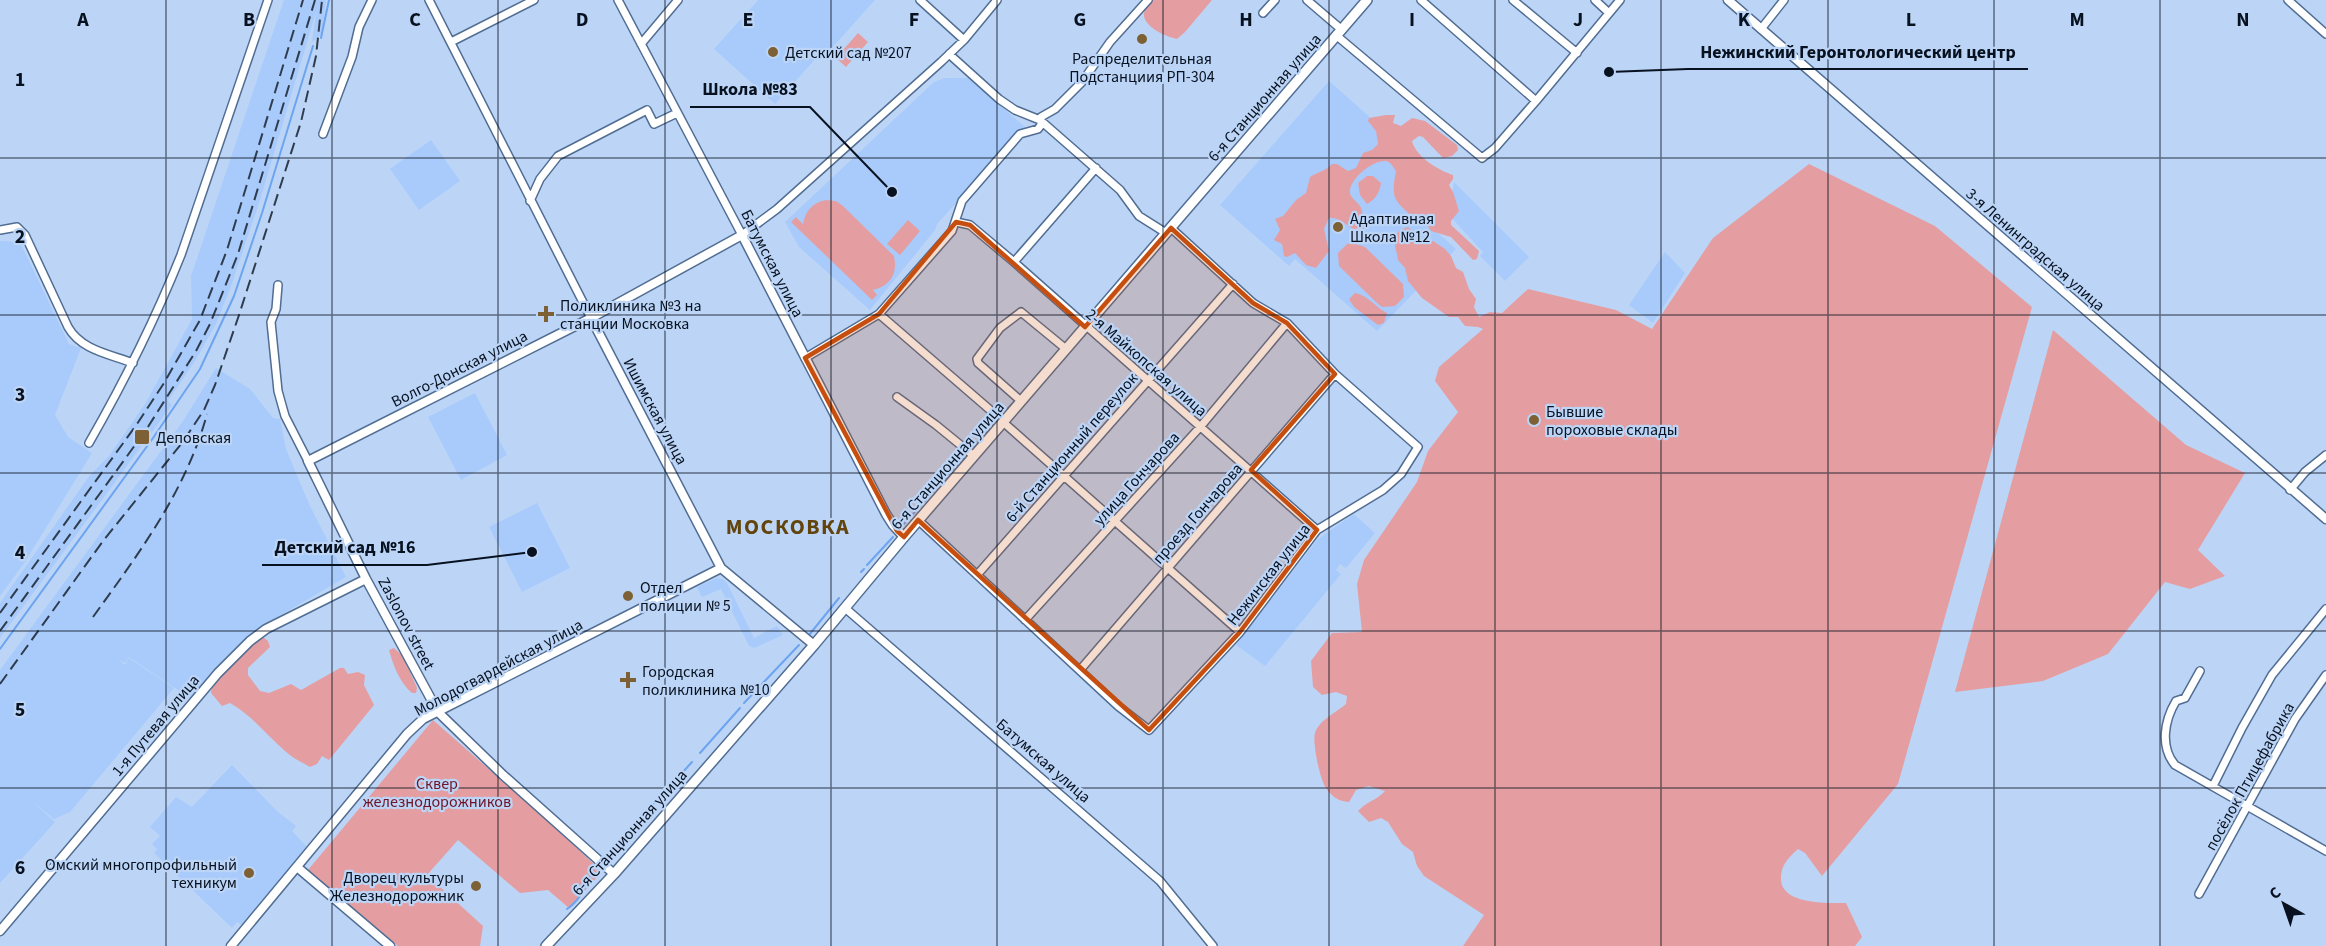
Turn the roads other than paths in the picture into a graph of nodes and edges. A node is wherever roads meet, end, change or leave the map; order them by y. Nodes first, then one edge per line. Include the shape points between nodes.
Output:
1 (268, 0) edge
2 (372, 0) edge
3 (429, 0) edge
4 (534, 0) edge
5 (618, 0) edge
6 (678, 0) edge
7 (920, 0) edge
8 (998, 0) edge
9 (1149, 0) edge
10 (1275, 0) edge
11 (1307, 0) edge
12 (1367, 0) edge
13 (1421, 0) edge
14 (1513, 0) edge
15 (1594, 0) edge
16 (1620, 0) edge
17 (1728, 0) edge
18 (1784, 0) edge
19 (2288, 0) edge
20 (1263, 13) dead end
21 (1609, 13) junction
22 (1761, 29) junction
23 (1340, 33) junction
24 (2326, 34) edge
25 (964, 40) junction
26 (451, 42) junction
27 (641, 44) junction
28 (1576, 53) junction
29 (949, 54) junction
30 (1536, 101) junction
31 (677, 113) junction
32 (1040, 120) junction
33 (323, 134) dead end
34 (1096, 168) junction
35 (530, 201) junction
36 (956, 222) junction
37 (0, 230) edge
38 (1168, 231) junction
39 (742, 235) junction
40 (1014, 262) junction
41 (1233, 284) junction
42 (278, 285) dead end
43 (879, 314) junction
44 (591, 318) junction
45 (1287, 323) junction
46 (1086, 327) junction
47 (1066, 349) junction
48 (805, 358) junction
49 (133, 363) junction
50 (1335, 374) junction
51 (1147, 380) junction
52 (897, 397) dead end
53 (1021, 401) junction
54 (988, 409) dead end
55 (1003, 422) junction
56 (1201, 426) junction
57 (88, 443) dead end
58 (2326, 455) edge
59 (974, 456) junction
60 (308, 461) junction
61 (1251, 470) junction
62 (1063, 476) junction
63 (2290, 490) junction
64 (2326, 519) edge
65 (918, 520) junction
66 (1115, 521) junction
67 (1317, 530) junction
68 (904, 537) junction
69 (1168, 567) junction
70 (721, 568) junction
71 (977, 575) junction
72 (366, 579) junction
73 (844, 608) junction
74 (2326, 609) edge
75 (1025, 620) junction
76 (1240, 632) junction
77 (814, 645) junction
78 (1080, 670) junction
79 (2200, 671) dead end
80 (2326, 675) edge
81 (438, 712) junction
82 (2213, 786) junction
83 (2247, 807) junction
84 (2326, 851) edge
85 (297, 867) junction
86 (614, 874) junction
87 (2199, 894) dead end
88 (0, 931) edge
89 (231, 946) edge
90 (390, 946) edge
91 (546, 946) edge
92 (1213, 946) edge

1 - 49 street via 181,255
2 - 33 street
3 - 26 street, Ишимская улица
4 - 26 street
5 - 27 street, Батумская улица
6 - 27 street
7 - 25 street
8 - 25 street, Волго-Донская улица
9 - 32 street via 1110,42 1082,82
10 - 20 street
11 - 23 street
12 - 23 main road, 6-я Станционная улица
13 - 30 street
14 - 28 street
15 - 21 street
16 - 21 street
17 - 22 street, 3-я Ленинградская улица
18 - 22 street
19 - 24 street
21 - 28 street
22 - 63 street, 3-я Ленинградская улица
23 - 30 street via 1482,158
23 - 38 main road, 6-я Станционная улица
25 - 29 street, Волго-Донская улица
26 - 35 street, Ишимская улица
27 - 31 street, Батумская улица
28 - 30 street
29 - 32 street via 1005,103
29 - 39 street, Волго-Донская улица via 777,209
31 - 35 street via 654,124 647,110 558,156 540,179
31 - 39 street, Батумская улица
32 - 34 street
32 - 36 street via 1038,129 1020,135 962,201
34 - 38 street via 1120,190 1139,216
34 - 40 street
35 - 44 street, Ишимская улица
36 - 40 street, 2-я Майкопская улица via 970,225
36 - 43 street
37 - 49 street via 17,227 25,235 78,341
38 - 41 street
38 - 46 main road, 6-я Станционная улица
39 - 44 street, Волго-Донская улица
39 - 48 street, Батумская улица
40 - 46 street, 2-я Майкопская улица
41 - 45 street via 1253,303
41 - 51 street, 6-й Станционный переулок
42 - 60 street via 271,322 278,391 285,417
43 - 48 street
43 - 54 street
44 - 60 street, Волго-Донская улица
44 - 70 street, Ишимская улица
45 - 50 street
45 - 56 street, улица Гончарова
46 - 47 main road, 6-я Станционная улица
46 - 51 street, 2-я Майкопская улица
47 - 53 main road, 6-я Станционная улица
47 - 53 street via 1021,312 1000,328 978,363
48 - 68 street, Батумская улица via 886,514
49 - 57 street
50 - 61 street, проезд Гончарова
50 - 67 street, Нежинская улица via 1418,447 1401,474 1383,490
51 - 56 street, 2-я Майкопская улица
51 - 62 street, 6-й Станционный переулок
52 - 59 street
53 - 55 main road, 6-я Станционная улица
55 - 59 main road, 6-я Станционная улица
55 - 62 street
56 - 61 street, 2-я Майкопская улица
56 - 66 street, улица Гончарова
58 - 63 street
59 - 65 main road, 6-я Станционная улица
60 - 72 street, Zaslonov street
61 - 67 street, 2-я Майкопская улица
61 - 69 street, проезд Гончарова
62 - 66 street
62 - 71 street, 6-й Станционный переулок
63 - 64 street, 3-я Ленинградская улица
65 - 68 main road, 6-я Станционная улица
65 - 71 street
66 - 69 street
66 - 75 street, улица Гончарова
67 - 76 street, Нежинская улица
68 - 73 main road, 6-я Станционная улица
69 - 76 street
69 - 78 street, проезд Гончарова
70 - 77 street, Ишимская улица
70 - 81 street, Молодогвардейская улица
71 - 75 street
72 - 81 street, Zaslonov street
72 - 88 street, 1-я Путевая улица via 275,624 250,641
73 - 77 main road, 6-я Станционная улица
73 - 92 street, Батумская улица via 1152,874
74 - 82 street via 2272,675
75 - 78 street
76 - 78 street, Нежинская улица via 1149,730
77 - 86 main road, 6-я Станционная улица
79 - 82 street via 2185,698 2176,701 2171,710 2165,735 2169,758 2175,765
80 - 83 street, посёлок Птицефабрика via 2295,719
81 - 85 street, Молодогвардейская улица via 407,734
81 - 86 street, Zaslonov street
82 - 83 street
83 - 84 street
83 - 87 street, посёлок Птицефабрика
85 - 89 street, Молодогвардейская улица
85 - 90 street
86 - 91 main road, 6-я Станционная улица

